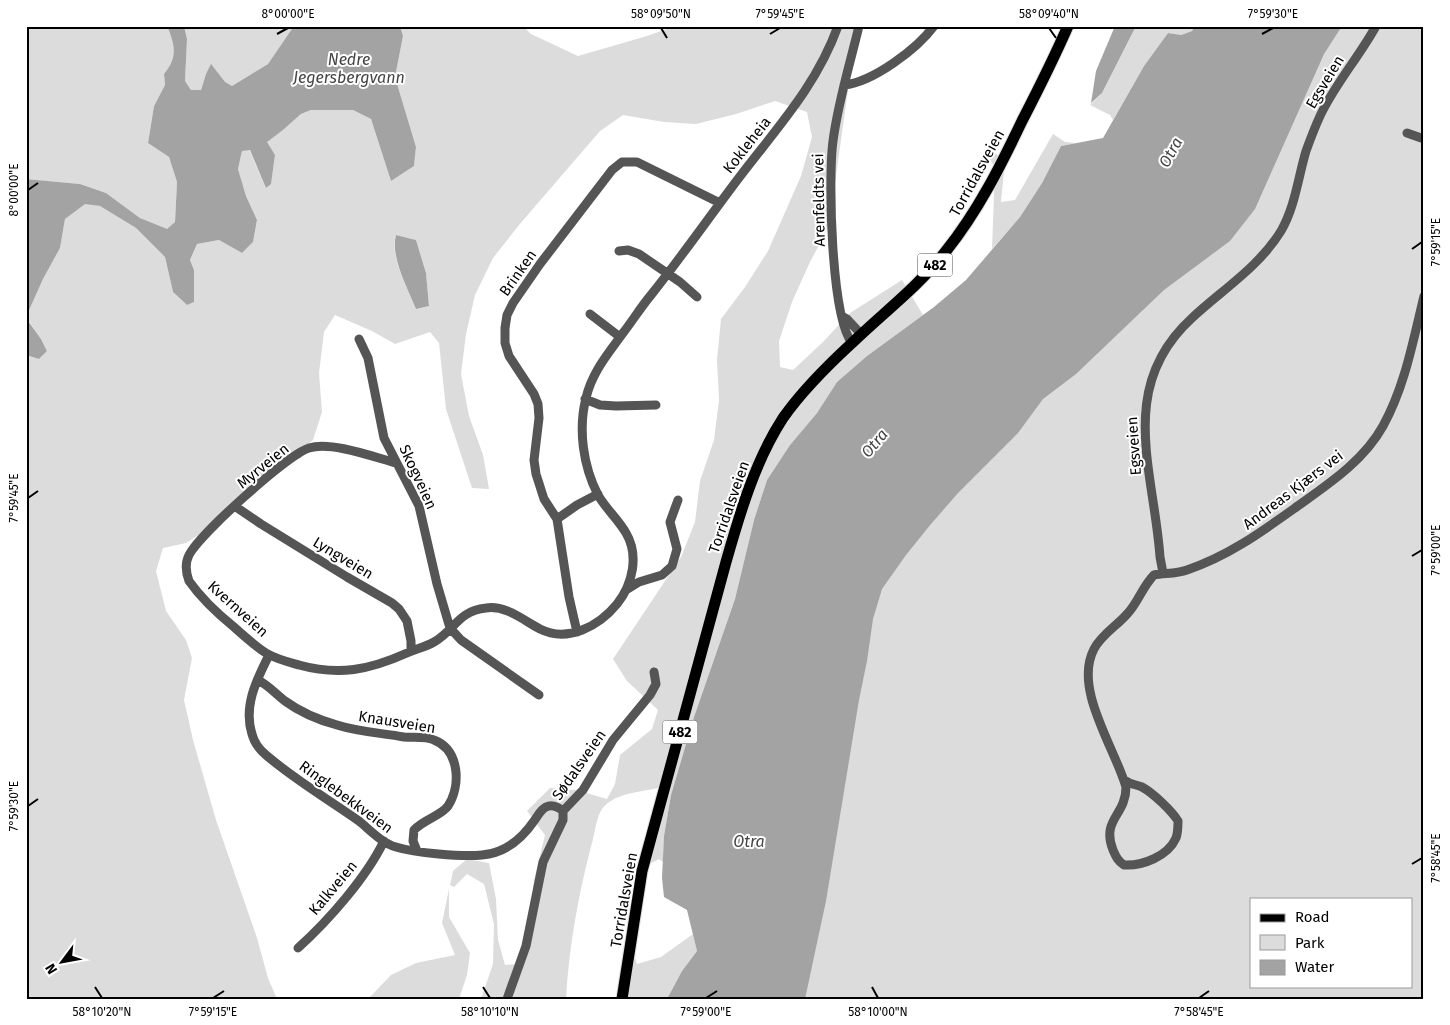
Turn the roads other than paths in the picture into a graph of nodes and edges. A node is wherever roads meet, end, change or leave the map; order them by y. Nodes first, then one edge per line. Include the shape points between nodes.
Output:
1 (838, 26) edge
2 (859, 26) edge
3 (934, 26) edge
4 (1068, 26) edge
5 (1376, 26) edge
6 (844, 85) junction
7 (1408, 134) dead end
8 (1424, 139) edge
9 (720, 203) junction
10 (619, 251) dead end
11 (666, 274) junction
12 (1424, 296) edge
13 (697, 297) dead end
14 (590, 314) dead end
15 (842, 316) junction
16 (862, 334) junction
17 (620, 337) junction
18 (359, 339) dead end
19 (852, 342) junction
20 (585, 399) junction
21 (656, 405) dead end
22 (396, 462) junction
23 (598, 494) junction
24 (678, 500) dead end
25 (236, 507) junction
26 (557, 519) junction
27 (1163, 573) junction
28 (626, 590) junction
29 (450, 628) junction
30 (577, 632) junction
31 (411, 651) junction
32 (269, 655) junction
33 (654, 672) dead end
34 (258, 680) junction
35 (539, 695) dead end
36 (1124, 780) junction
37 (564, 811) junction
38 (384, 841) junction
39 (417, 851) junction
40 (298, 948) dead end
41 (507, 999) edge
42 (622, 999) edge

1 - 9 street, Kokleheia via 806,91
2 - 6 street, Arenfeldts vei
3 - 6 street via 907,52 880,71 861,82
4 - 16 main road, Torridalsveien / 482 via 1008,150 965,226 928,273
5 - 27 street, Egsveien via 1319,117 1281,231 1260,258 1186,323 1158,362 1148,389 1144,433
6 - 15 street, Arenfeldts vei via 832,143 830,183 836,286
7 - 8 street
9 - 11 street, Kokleheia
9 - 26 street, Brinken via 637,162 622,162 612,170 512,303 506,321 505,343 538,404 536,474 544,499
10 - 11 street via 639,254
11 - 13 street
11 - 17 street, Kokleheia
12 - 27 street, Andreas Kjærs vei via 1401,386 1383,426 1361,455 1332,482 1241,546 1190,570
14 - 17 street
15 - 16 street
15 - 19 street, Arenfeldts vei via 846,336
16 - 19 main road, Torridalsveien / 482
17 - 20 street, Kokleheia via 594,374
18 - 22 street, Skogveien via 368,358 384,438
19 - 42 main road, Torridalsveien / 482 via 783,419 747,494 642,871
20 - 21 street via 600,405
20 - 23 street, Kokleheia via 582,438
22 - 25 street, Myrveien via 350,450 309,448 278,469
22 - 29 street, Skogveien via 422,514
23 - 26 street
23 - 28 street, Kokleheia via 629,540 633,566
24 - 28 street, Kokleheia via 670,522 677,549 672,566 662,575
25 - 31 street, Lyngveien via 392,603 407,621
25 - 32 street, Kvernveien via 214,526 189,556 187,576 220,615
26 - 30 street, Brinken
27 - 36 street via 1151,578 1137,602 1100,640 1088,666 1094,705
28 - 30 street, Kokleheia via 602,619
29 - 30 street, Kokleheia via 464,615 492,607 548,632
29 - 31 street, Kvernveien via 433,643
29 - 35 street via 461,640
31 - 32 street, Kvernveien via 379,664 345,671 320,670
32 - 34 street, Ringlebekkveien
33 - 37 street, Sødalsveien via 656,684 650,695 614,740 583,790
34 - 38 street, Ringlebekkveien via 248,708 251,732 259,748 291,775
34 - 39 street, Knausveien via 291,705 334,724 370,733 432,739 444,745 456,768 454,790 445,809 413,833 412,841
36 - 36 street via 1126,798 1108,834 1116,858 1124,865 1132,866 1165,852 1176,838 1178,821 1141,787
37 - 39 street, Ringlebekkveien via 554,806 545,808 519,840 492,853 480,856
37 - 41 street, Sødalsveien via 563,820 543,862 526,946
38 - 39 street, Ringlebekkveien via 395,847
38 - 40 street, Kalkveien via 347,896

